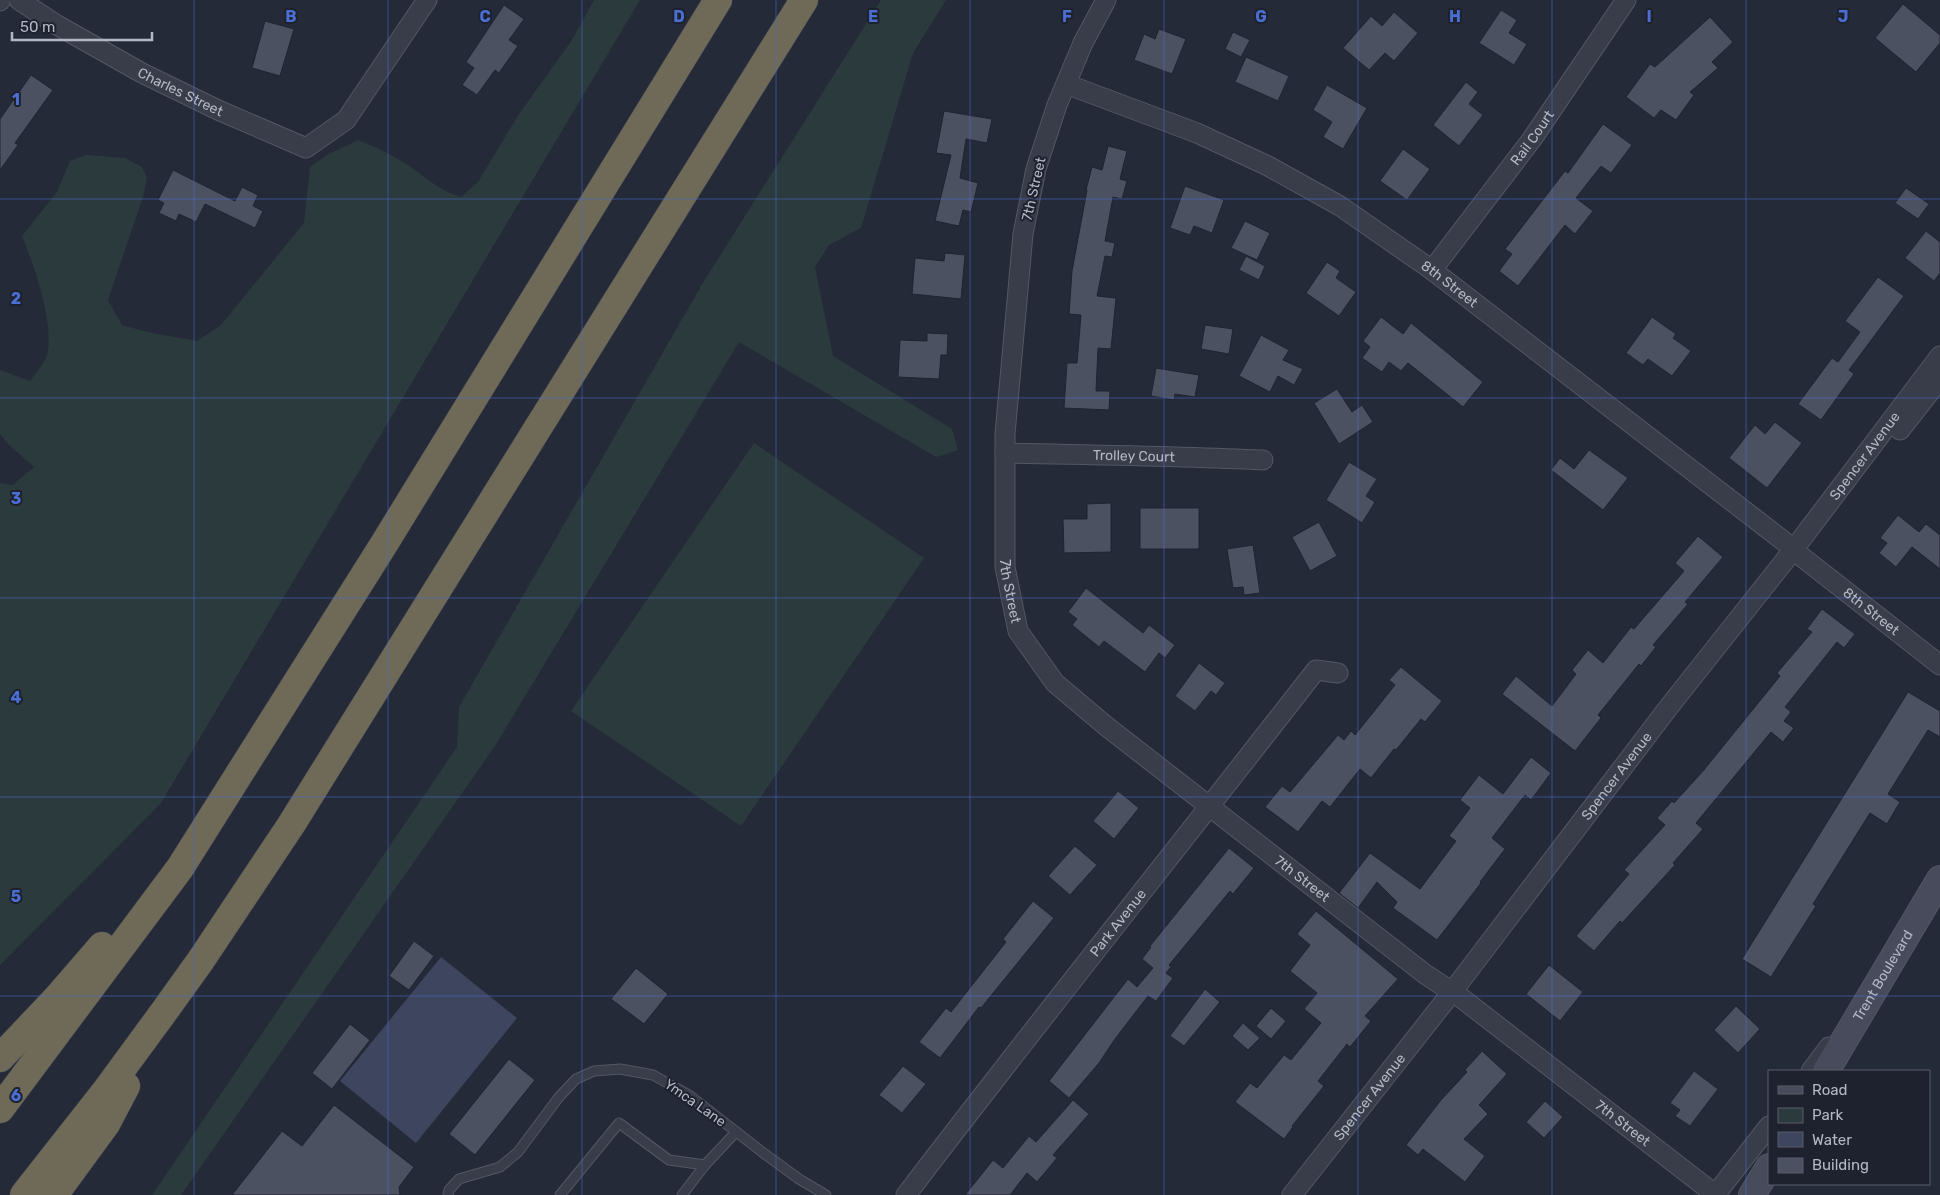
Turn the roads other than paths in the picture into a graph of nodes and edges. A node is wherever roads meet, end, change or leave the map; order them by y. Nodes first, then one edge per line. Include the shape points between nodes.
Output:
1 (19, 0) edge
2 (427, 0) edge
3 (718, 0) edge
4 (804, 0) edge
5 (1106, 0) edge
6 (1626, 0) edge
7 (1066, 84) junction
8 (1432, 270) junction
9 (1940, 356) edge
10 (1940, 379) edge
11 (1005, 452) junction
12 (1263, 460) dead end
13 (1798, 553) junction
14 (1940, 665) edge
15 (1338, 673) dead end
16 (1208, 807) junction
17 (209, 822) junction
18 (1940, 879) edge
19 (1880, 980) junction
20 (1456, 995) junction
21 (163, 1013) junction
22 (0, 1058) edge
23 (1812, 1070) edge
24 (1827, 1070) edge
25 (0, 1109) edge
26 (1768, 1127) edge
27 (736, 1132) junction
28 (705, 1164) junction
29 (1768, 1169) edge
30 (24, 1195) edge
31 (54, 1195) edge
32 (448, 1195) edge
33 (560, 1195) edge
34 (682, 1195) edge
35 (826, 1195) edge
36 (906, 1195) edge
37 (1292, 1195) edge
38 (1306, 1195) edge
39 (1715, 1195) edge
40 (1752, 1195) edge

1 - 2 street, Charles Street via 56,25 142,73 306,148 346,120
3 - 17 highway
4 - 21 highway via 291,825
5 - 7 street, 7th Street
6 - 8 street, Rail Court via 1532,140
7 - 8 street, 8th Street via 1197,133 1268,166 1340,206
7 - 11 street, 7th Street via 1036,169 1023,234
8 - 13 street, 8th Street
9 - 13 street, Spencer Avenue
10 - 13 street, Spencer Avenue
11 - 12 street, Trolley Court
11 - 16 street, 7th Street via 1005,567 1018,631 1055,683
13 - 14 street, 8th Street
13 - 20 street, Spencer Avenue
15 - 16 street, Park Avenue via 1316,670
16 - 20 street, 7th Street
16 - 36 street, Park Avenue
17 - 22 highway
17 - 25 highway via 180,868
18 - 19 street, Trent Boulevard
19 - 23 street
19 - 24 street, Trent Boulevard
20 - 37 street, Spencer Avenue
20 - 38 street, Spencer Avenue
20 - 39 street, 7th Street
21 - 30 highway
21 - 31 highway via 106,1124
26 - 39 street
27 - 28 lane
27 - 32 lane, Ymca Lane via 689,1095 653,1075 594,1070 576,1079 559,1097 518,1152 500,1166 459,1179
27 - 35 lane, Ymca Lane
28 - 33 lane via 668,1160 618,1122
28 - 34 lane
29 - 40 street

